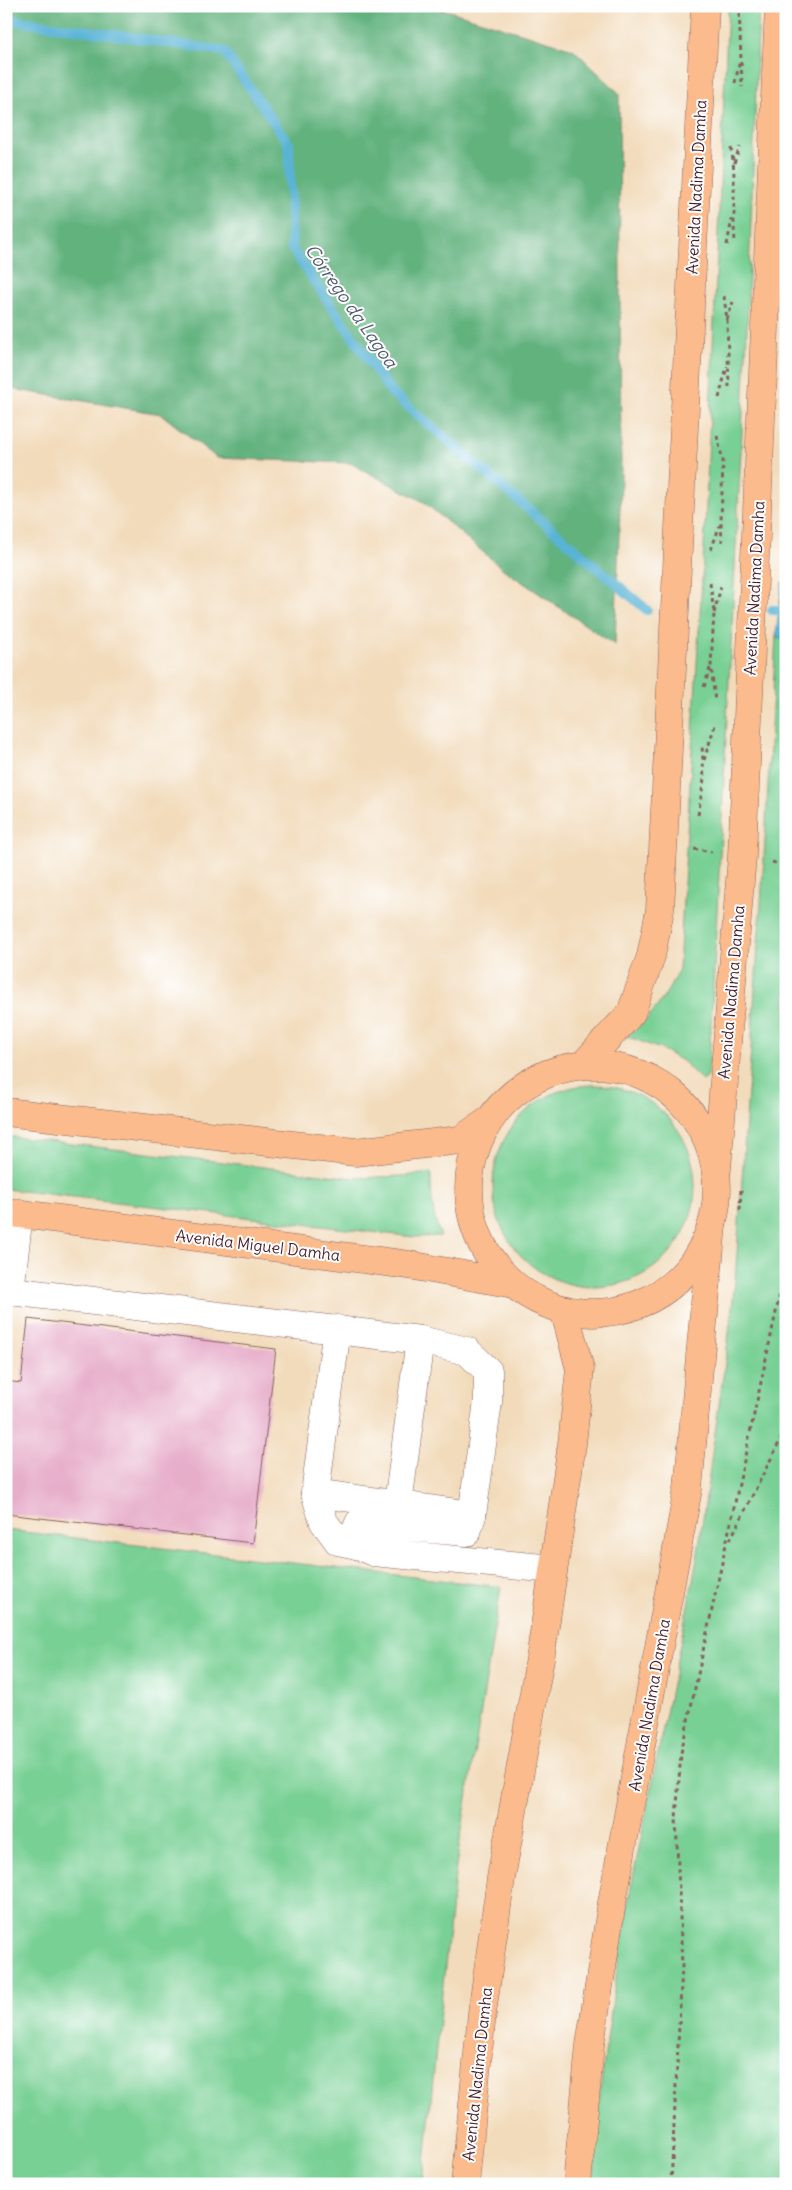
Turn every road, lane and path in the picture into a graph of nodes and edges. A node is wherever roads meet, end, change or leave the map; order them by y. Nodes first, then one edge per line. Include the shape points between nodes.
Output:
1 (705, 6) edge
2 (740, 6) edge
3 (779, 6) edge
4 (740, 60) dead end
5 (734, 163) dead end
6 (726, 250) dead end
7 (723, 288) dead end
8 (717, 405) dead end
9 (716, 435) dead end
10 (711, 552) dead end
11 (709, 579) dead end
12 (716, 711) dead end
13 (716, 720) dead end
14 (704, 763) dead end
15 (583, 1065) junction
16 (6, 1112) edge
17 (487, 1122) junction
18 (717, 1169) junction
19 (13, 1212) edge
20 (712, 1225) junction
21 (786, 1266) edge
22 (508, 1283) junction
23 (565, 1313) junction
24 (337, 1328) junction
25 (420, 1340) junction
26 (786, 1429) edge
27 (315, 1493) junction
28 (397, 1515) junction
29 (357, 1545) junction
30 (728, 1545) junction
31 (553, 1569) junction
32 (465, 2184) edge
33 (578, 2184) edge
34 (671, 2184) edge

1 - 15 main road, Avenida Nadima Damha via 660,910 651,956 631,1012
2 - 4 path
3 - 18 main road, Avenida Nadima Damha via 742,856
5 - 6 path via 733,216
7 - 8 path via 728,320 727,366
9 - 10 path via 723,461 721,523
11 - 12 path via 714,613 711,665
13 - 14 path
15 - 17 main road via 528,1082 505,1100
15 - 18 main road via 623,1071 650,1080 674,1095 694,1116 709,1141
16 - 17 main road via 355,1152 460,1140
17 - 22 main road via 473,1153 468,1187 474,1222 488,1253
18 - 20 main road, Avenida Nadima Damha
19 - 22 main road, Avenida Miguel Damha via 409,1264
19 - 24 lane via 10,1291
20 - 23 main road via 700,1252 682,1274 637,1304 609,1314
20 - 33 main road, Avenida Nadima Damha via 688,1489 611,1908 590,2045
21 - 30 path
22 - 23 main road
23 - 31 main road, Avenida Nadima Damha via 580,1369
24 - 25 lane
24 - 27 lane
25 - 28 lane
25 - 28 lane via 467,1350 488,1371 488,1402 467,1532
26 - 30 path
27 - 28 lane
27 - 29 lane via 324,1522 338,1541
28 - 29 lane via 359,1522 352,1540
29 - 31 lane via 373,1552
30 - 34 path via 682,1753 676,1818 682,1966
31 - 32 main road, Avenida Nadima Damha via 501,1878 482,2013

